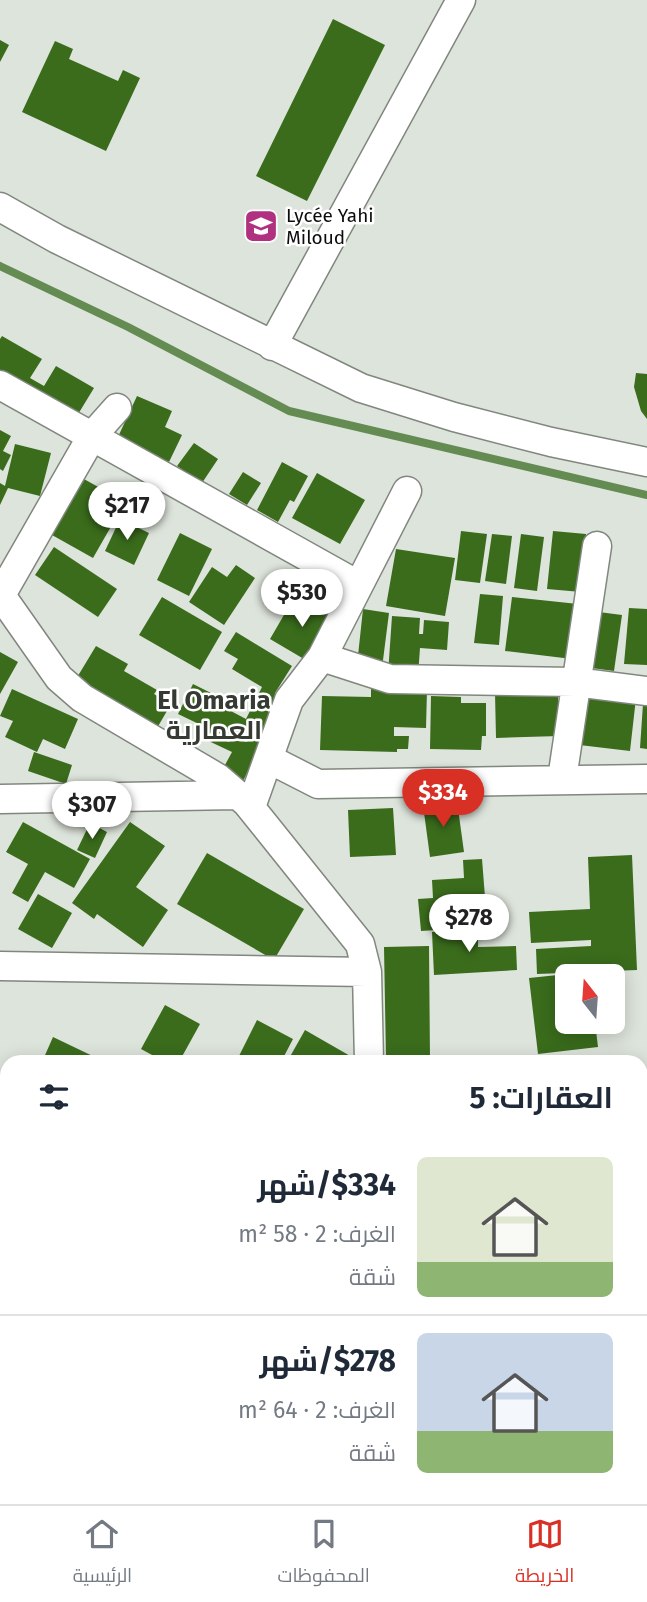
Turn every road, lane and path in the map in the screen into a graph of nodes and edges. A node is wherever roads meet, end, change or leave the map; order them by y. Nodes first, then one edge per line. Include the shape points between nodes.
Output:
1 (461, 0) edge
2 (0, 207) edge
3 (272, 346) junction
4 (0, 385) edge
5 (117, 408) dead end
6 (92, 436) junction
7 (647, 462) edge
8 (407, 491) dead end
9 (597, 546) dead end
10 (358, 585) junction
11 (0, 594) edge
12 (322, 657) junction
13 (575, 682) junction
14 (647, 691) edge
15 (269, 759) junction
16 (562, 779) junction
17 (647, 779) edge
18 (0, 799) edge
19 (244, 801) junction
20 (0, 966) edge
21 (367, 972) junction
22 (369, 1055) edge

1 - 3 street
2 - 3 street
3 - 7 street via 362,388 515,432
4 - 6 street
5 - 6 street
6 - 10 street
6 - 11 street
8 - 10 street
9 - 13 street
10 - 12 street
11 - 19 street via 59,678 74,692 218,778
12 - 13 street via 390,679
12 - 15 street via 289,700
13 - 14 street
13 - 16 street
15 - 16 street via 317,784
15 - 19 street
16 - 17 street
18 - 19 street
19 - 21 street via 360,944
20 - 21 street
21 - 22 street

